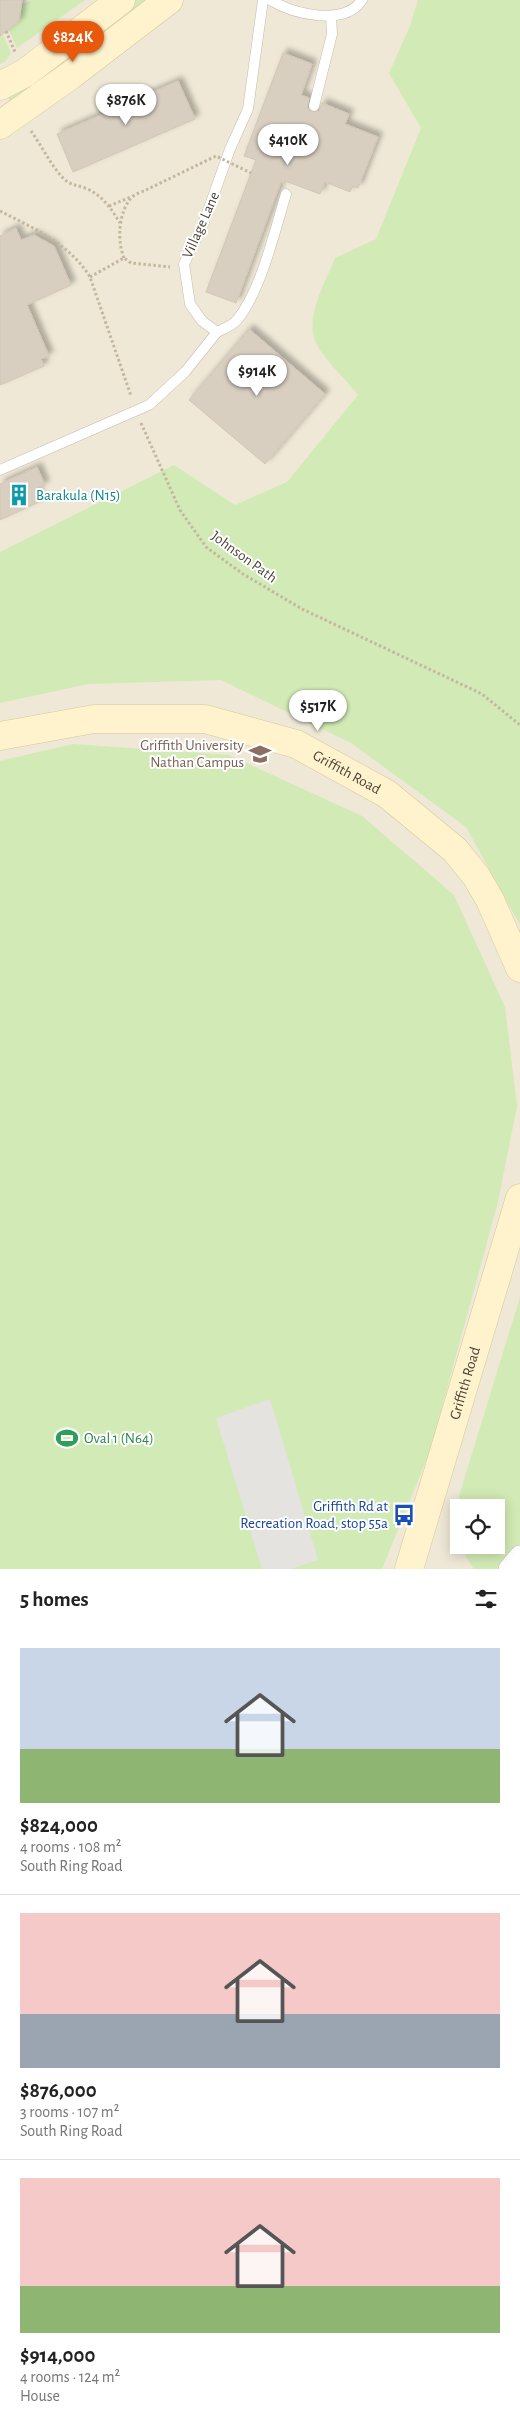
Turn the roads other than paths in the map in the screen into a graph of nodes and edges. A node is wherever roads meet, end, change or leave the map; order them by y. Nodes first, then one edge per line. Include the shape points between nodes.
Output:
1 (121, 0) edge
2 (168, 0) edge
3 (263, 0) edge
4 (270, 0) edge
5 (362, 0) edge
6 (331, 16) junction
7 (0, 86) edge
8 (314, 106) dead end
9 (0, 125) edge
10 (286, 194) dead end
11 (217, 332) junction
12 (0, 470) edge
13 (0, 736) edge
14 (520, 968) edge
15 (520, 1198) edge
16 (520, 1556) edge
17 (409, 1569) edge
18 (509, 1569) edge

1 - 7 street via 26,73
2 - 9 street
3 - 11 lane, Village Lane via 248,108 204,222 184,264 190,304 202,321
4 - 6 lane via 286,9
5 - 6 lane via 352,10
6 - 8 lane via 332,34
10 - 11 lane via 249,302 236,322
11 - 12 lane via 173,384 149,405
13 - 14 street, Griffith Road via 94,719 205,719 296,744 387,794 455,850 490,900
15 - 17 street, Griffith Road
16 - 18 street

